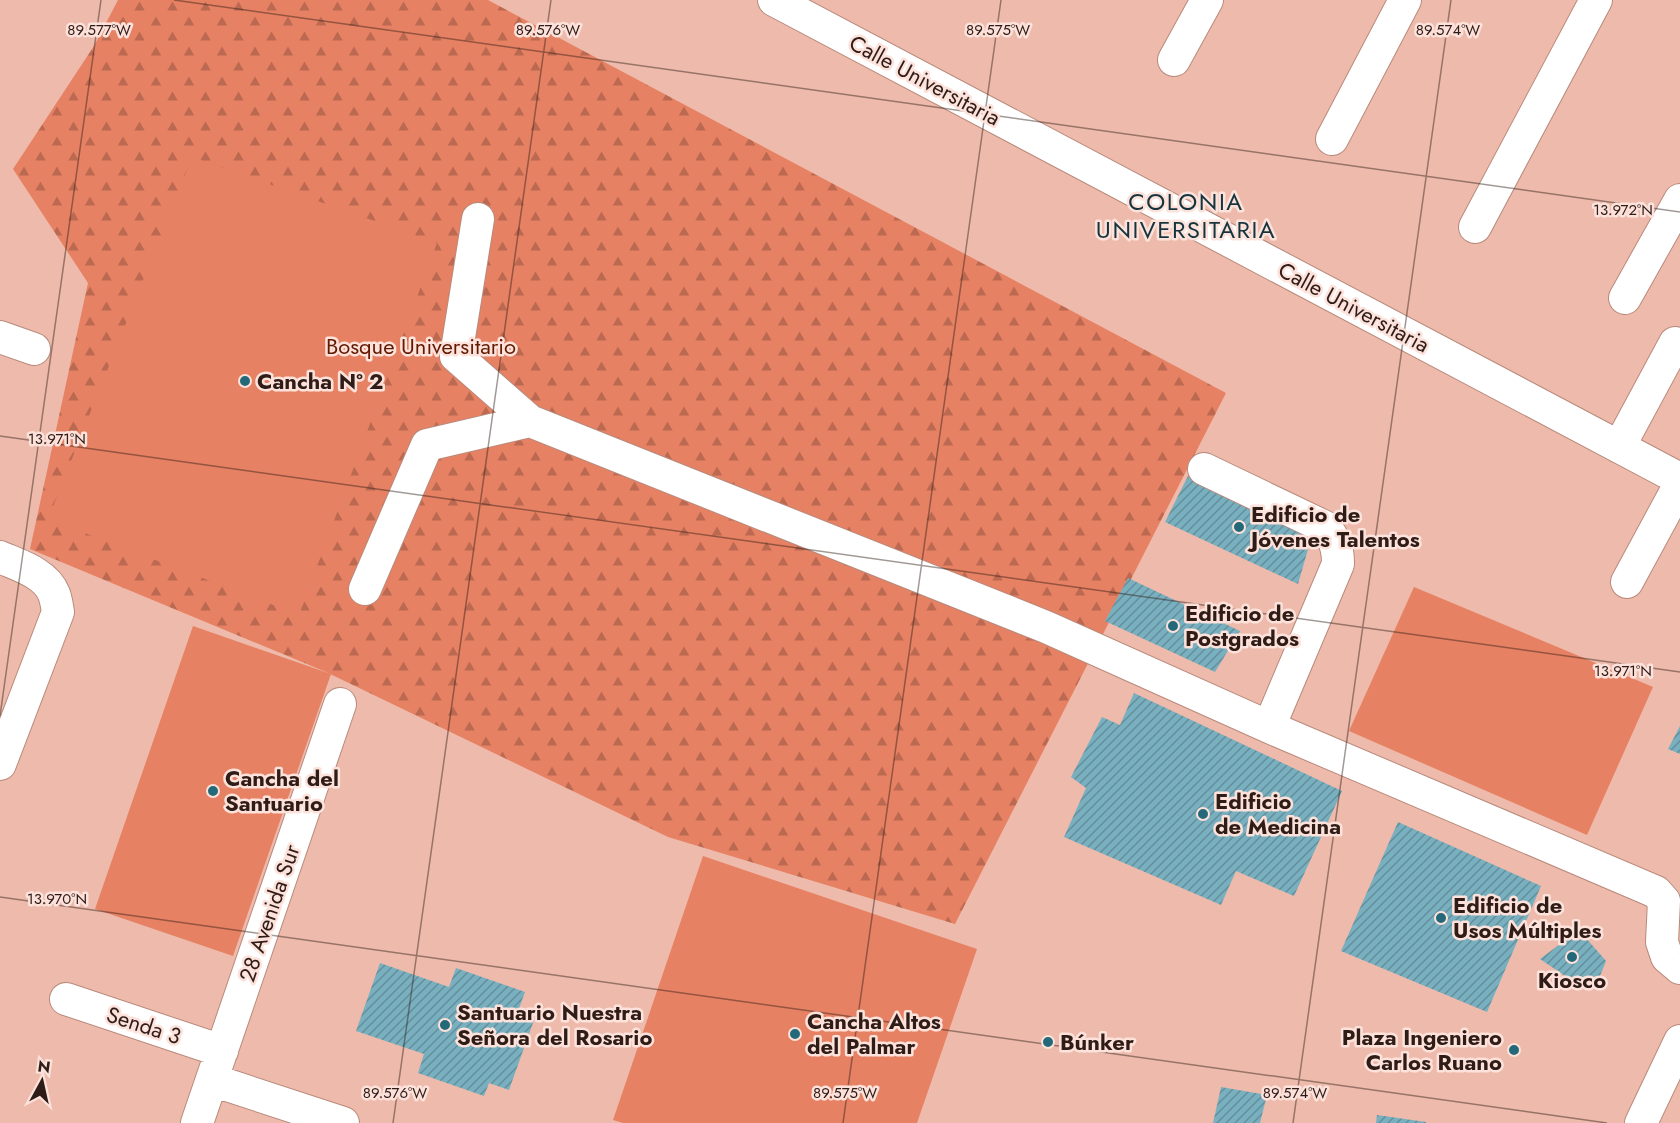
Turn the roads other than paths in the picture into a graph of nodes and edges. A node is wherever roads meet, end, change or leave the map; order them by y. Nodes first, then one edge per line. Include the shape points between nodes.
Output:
1 (774, 0) edge
2 (1207, 0) edge
3 (1405, 0) edge
4 (1596, 0) edge
5 (1174, 60) dead end
6 (1332, 139) dead end
7 (1680, 200) edge
8 (478, 219) dead end
9 (1475, 227) dead end
10 (1625, 298) dead end
11 (0, 337) edge
12 (1674, 343) dead end
13 (34, 349) dead end
14 (530, 421) junction
15 (1619, 447) junction
16 (1204, 469) dead end
17 (1680, 479) edge
18 (1680, 484) edge
19 (0, 557) edge
20 (1627, 582) dead end
21 (365, 589) dead end
22 (340, 704) dead end
23 (1269, 727) junction
24 (0, 764) edge
25 (1680, 968) edge
26 (66, 999) dead end
27 (1680, 1041) edge
28 (217, 1065) junction
29 (197, 1123) edge
30 (343, 1123) edge
31 (1641, 1123) edge

1 - 15 street, Calle Universitaria
2 - 5 street
3 - 6 street
4 - 9 street
7 - 10 street
8 - 14 street via 456,356
11 - 13 street
12 - 15 street
14 - 21 street via 427,445
14 - 23 street via 1046,627
15 - 17 street, Calle Universitaria
16 - 23 street via 1325,527 1338,549 1338,564
18 - 20 street
19 - 24 street via 37,574 47,583 58,612
22 - 28 street, 28 Avenida Sur
23 - 25 street via 1656,892 1664,901 1662,942 1667,957
26 - 28 street, Senda 3
27 - 31 street
28 - 29 street, 28 Avenida Sur
28 - 30 street, Senda 3

